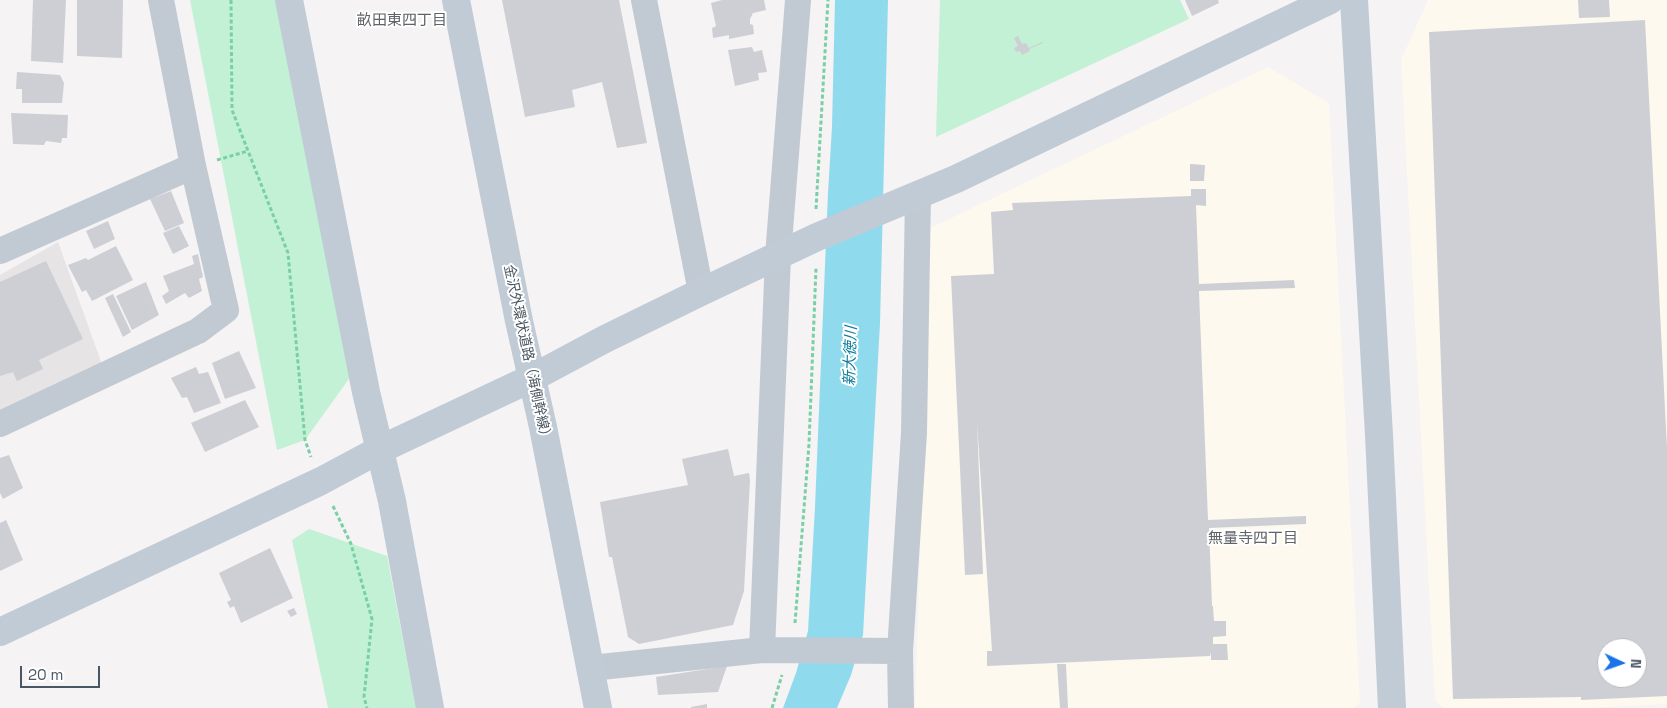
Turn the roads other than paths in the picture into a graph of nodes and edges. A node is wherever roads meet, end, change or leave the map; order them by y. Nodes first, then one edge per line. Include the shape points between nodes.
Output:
1 (161, 0) edge
2 (289, 0) edge
3 (456, 0) edge
4 (644, 0) edge
5 (798, 0) edge
6 (1330, 0) edge
7 (1354, 0) edge
8 (193, 166) junction
9 (910, 199) junction
10 (0, 251) edge
11 (778, 256) junction
12 (701, 292) junction
13 (532, 378) junction
14 (0, 424) edge
15 (379, 450) junction
16 (0, 632) edge
17 (762, 650) junction
18 (895, 651) junction
19 (591, 668) junction
20 (430, 708) edge
21 (598, 708) edge
22 (901, 708) edge
23 (1392, 708) edge

1 - 8 street
2 - 15 street
3 - 13 street, 金沢外環状道路（海側幹線）
4 - 12 street
5 - 11 street
6 - 9 street
7 - 23 street
8 - 10 street
8 - 14 street via 226,310 198,331
9 - 11 street
9 - 18 street via 914,433
11 - 12 street
11 - 17 street
12 - 13 street
13 - 15 street
13 - 19 street, 金沢外環状道路（海側幹線）
15 - 16 street via 321,481
15 - 20 street via 392,501
17 - 18 street
17 - 19 street
18 - 22 street
19 - 21 street, 金沢外環状道路（海側幹線）

